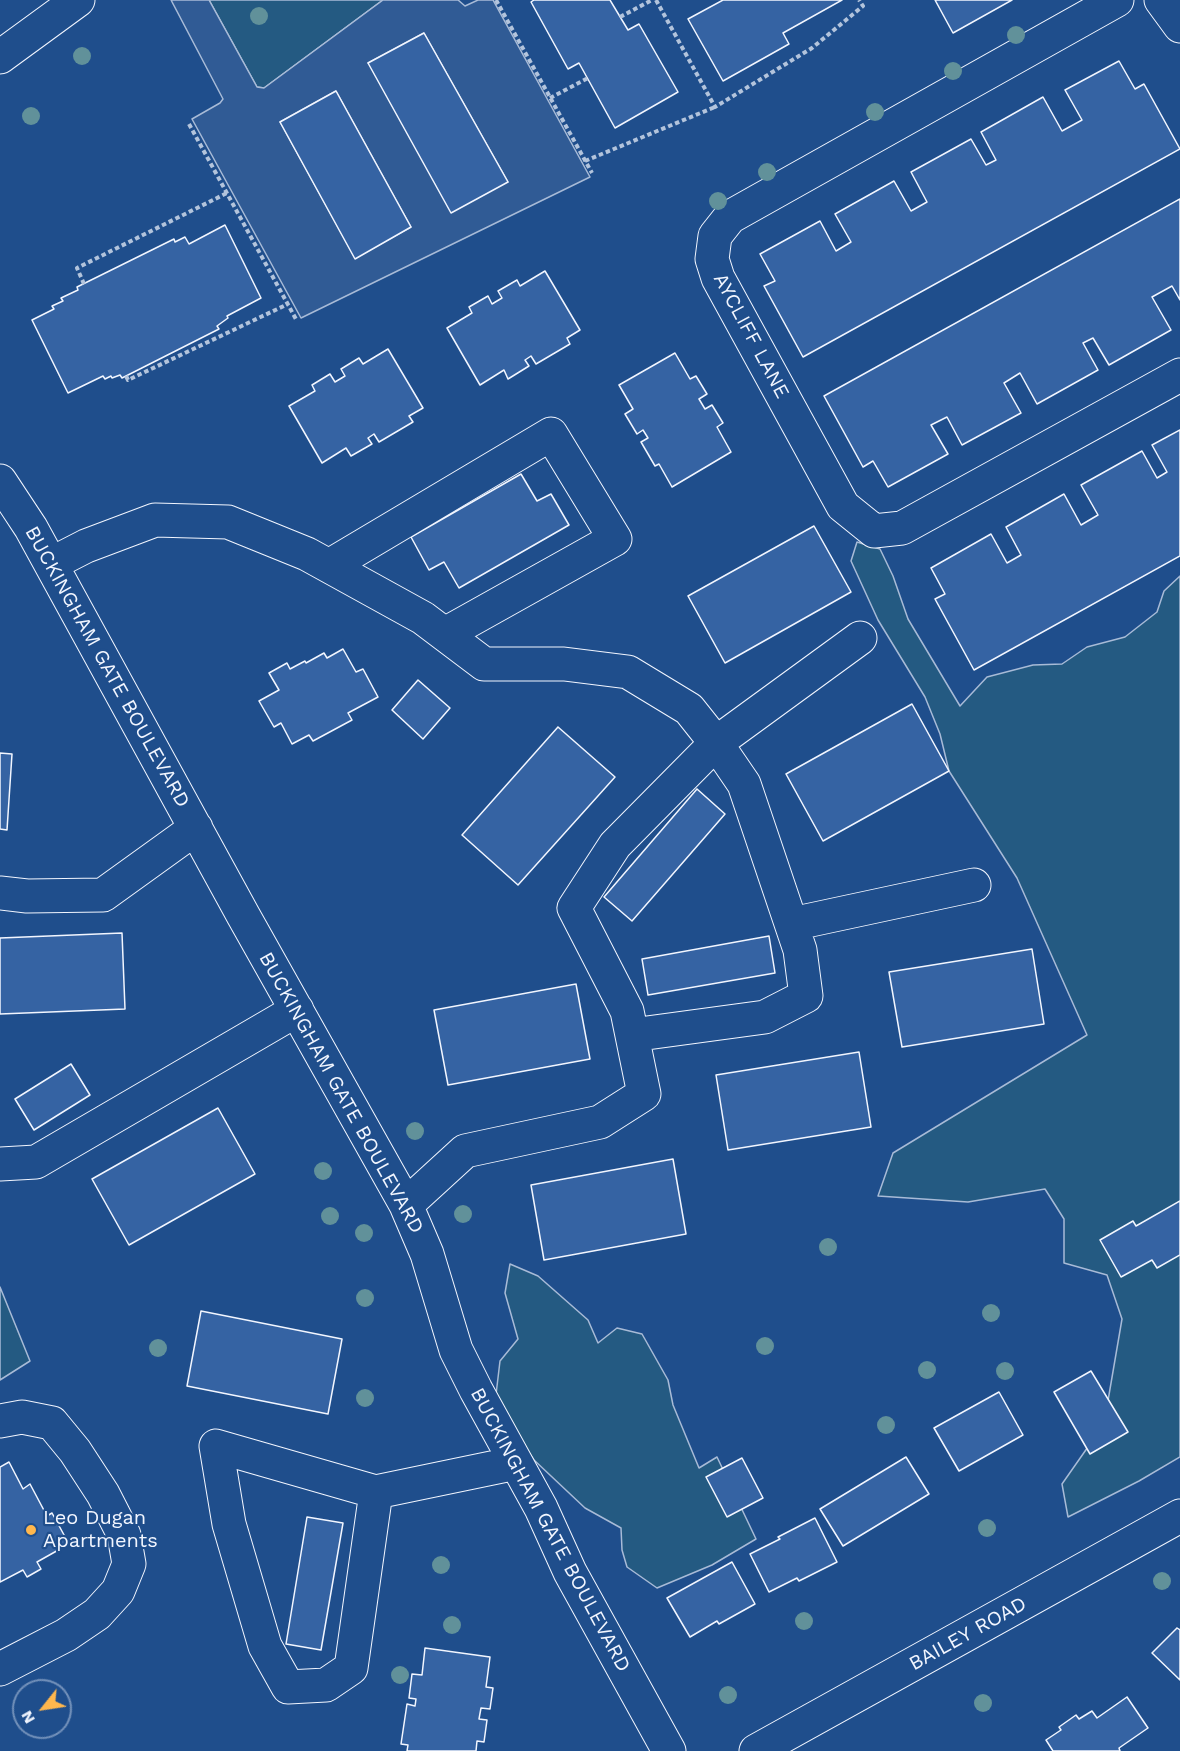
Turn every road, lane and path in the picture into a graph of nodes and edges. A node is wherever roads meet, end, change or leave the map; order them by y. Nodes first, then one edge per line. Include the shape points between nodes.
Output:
1 (78, 0) edge
2 (496, 0) edge
3 (654, 0) edge
4 (860, 0) edge
5 (1117, 0) edge
6 (1161, 0) edge
7 (620, 17) dead end
8 (1180, 26) edge
9 (0, 57) edge
10 (588, 78) dead end
11 (550, 98) junction
12 (715, 106) junction
13 (189, 124) dead end
14 (585, 161) junction
15 (592, 173) dead end
16 (227, 193) junction
17 (84, 284) dead end
18 (288, 304) junction
19 (297, 321) dead end
20 (1180, 375) edge
21 (126, 376) dead end
22 (0, 480) edge
23 (51, 564) junction
24 (328, 566) junction
25 (445, 634) junction
26 (860, 638) dead end
27 (716, 742) junction
28 (196, 828) junction
29 (975, 885) dead end
30 (0, 892) edge
31 (792, 924) junction
32 (297, 1010) junction
33 (632, 1035) junction
34 (0, 1164) edge
35 (406, 1205) junction
36 (0, 1421) edge
37 (516, 1463) junction
38 (376, 1492) junction
39 (1180, 1516) edge
40 (0, 1669) edge
41 (669, 1751) edge
42 (756, 1751) edge

1 - 9 street
2 - 11 path
3 - 7 path
3 - 12 path
4 - 12 path via 863,6 812,48
5 - 20 street, AYCLIFF LANE via 730,217 716,236 712,259 718,278 843,506 874,531 902,528
6 - 8 street
10 - 11 path
11 - 14 path
12 - 14 path
13 - 16 path
14 - 15 path
16 - 17 path via 76,268
16 - 18 path
18 - 19 path
18 - 21 path via 128,380
22 - 23 street, BUCKINGHAM GATE BOULEVARD
23 - 24 street via 155,520 228,522
23 - 28 street, BUCKINGHAM GATE BOULEVARD
24 - 25 street
24 - 25 street via 551,434 615,539
25 - 27 street via 484,664 564,664 628,672 689,709
26 - 27 street
27 - 31 street via 744,784
27 - 33 street via 615,845 574,908 627,1011
28 - 30 street via 103,896
28 - 32 street, BUCKINGHAM GATE BOULEVARD
29 - 31 street
31 - 33 street via 806,996 765,1017
32 - 34 street via 36,1162
32 - 35 street, BUCKINGHAM GATE BOULEVARD
33 - 35 street via 644,1094 600,1122 465,1151
35 - 37 street, BUCKINGHAM GATE BOULEVARD via 427,1254 456,1350
36 - 40 street via 22,1418 52,1423 103,1494 124,1535 129,1564 118,1591 97,1614
37 - 38 street
37 - 41 street, BUCKINGHAM GATE BOULEVARD via 570,1572
38 - 38 street via 351,1668 326,1685 288,1687 265,1646 229,1524 216,1446
39 - 42 street, BAILEY ROAD

